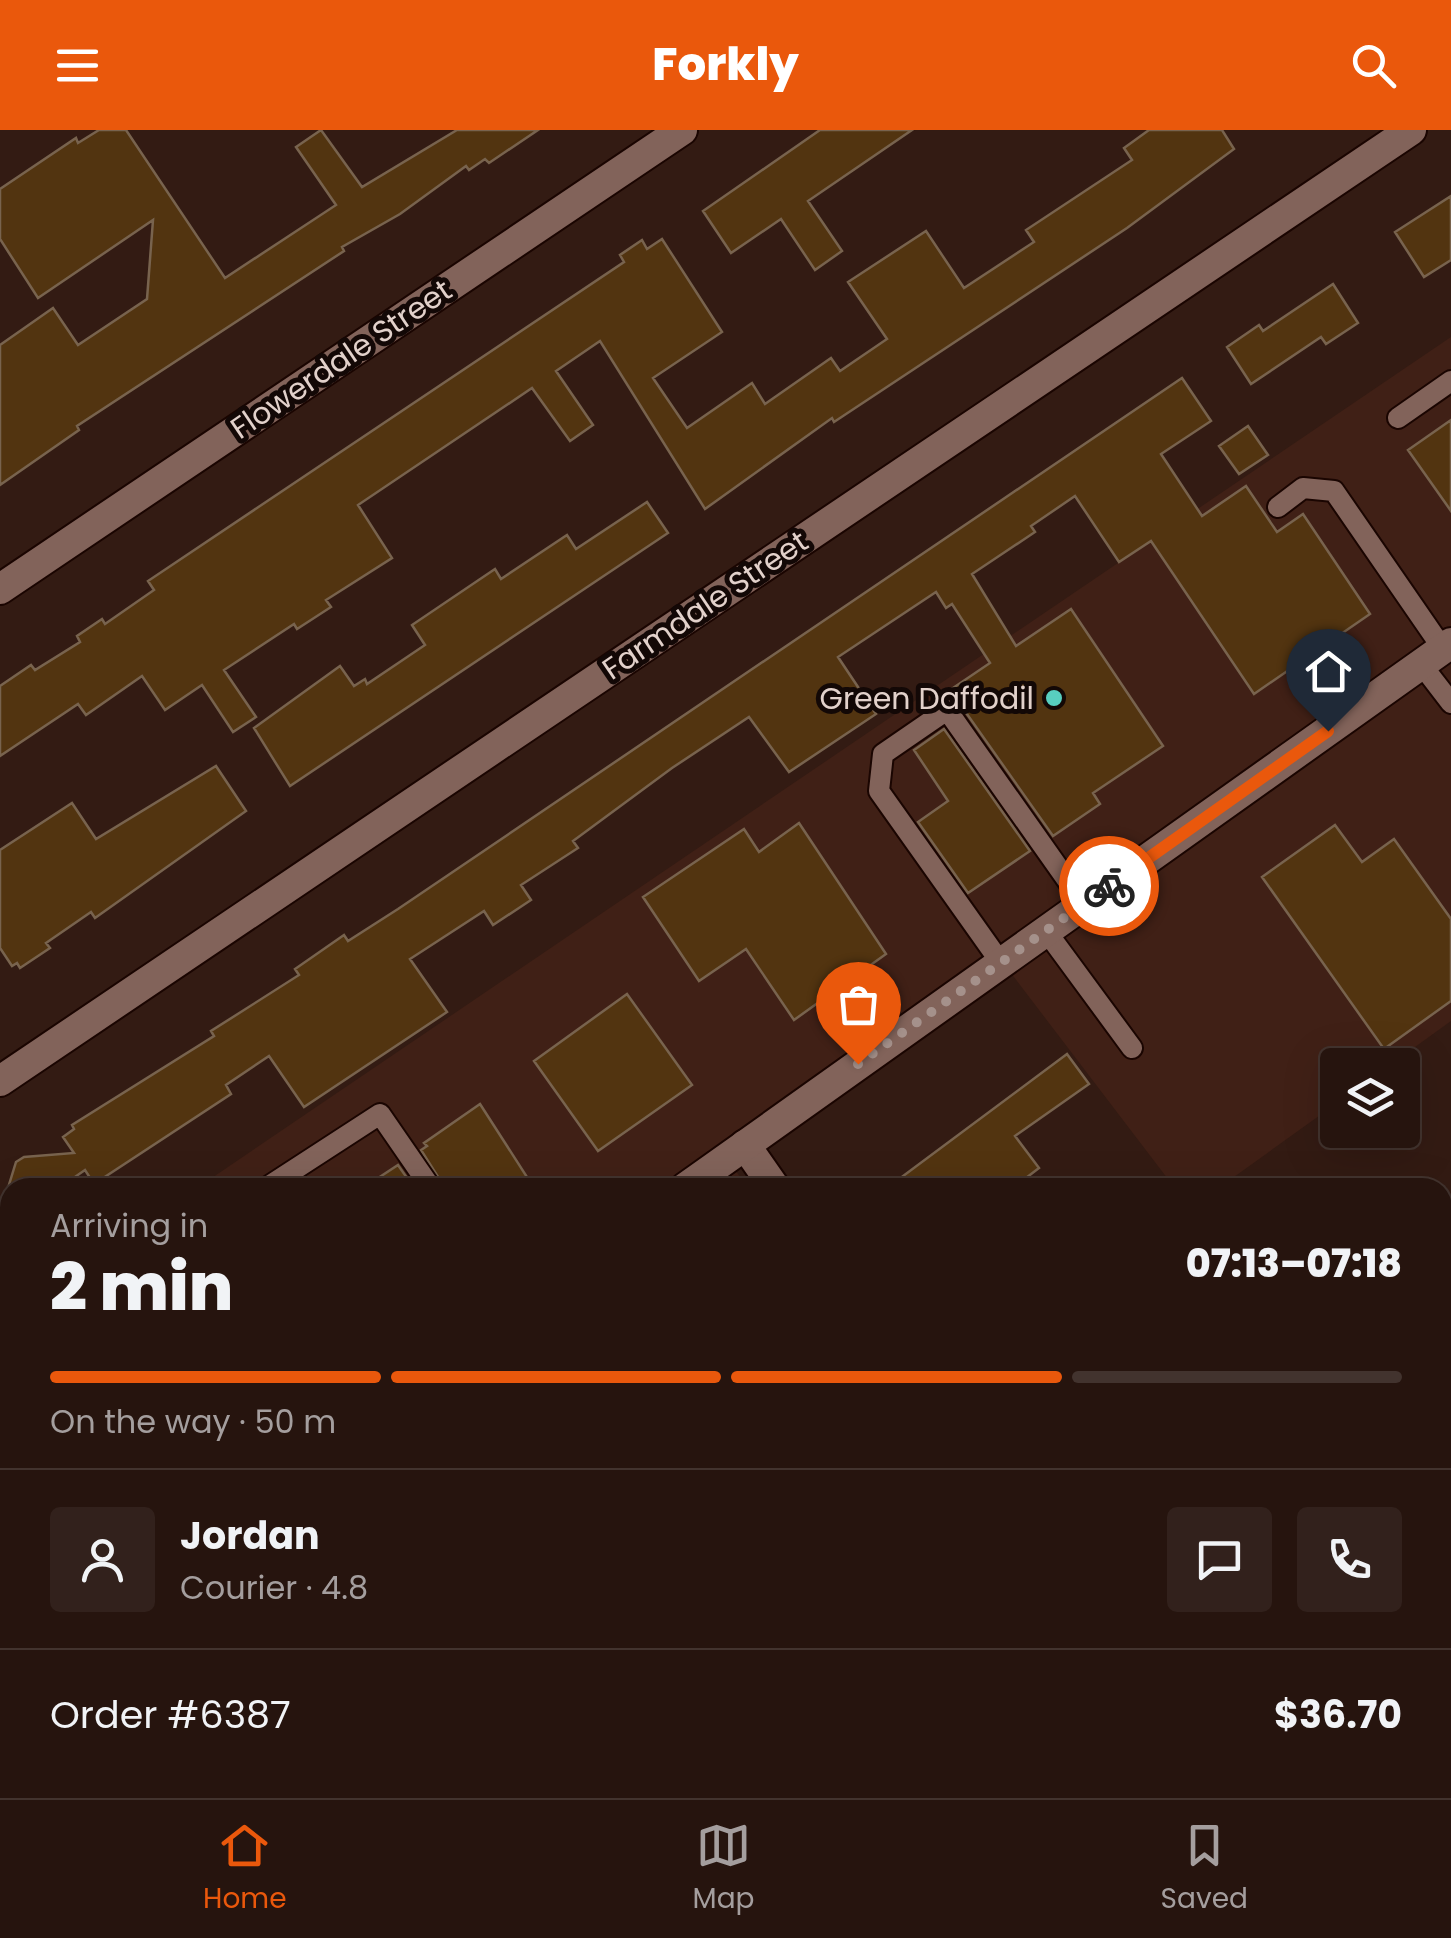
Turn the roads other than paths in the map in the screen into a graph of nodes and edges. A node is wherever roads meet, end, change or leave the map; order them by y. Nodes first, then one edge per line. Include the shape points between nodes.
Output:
1 (682, 130) edge
2 (1411, 130) edge
3 (1451, 380) edge
4 (1398, 418) dead end
5 (1278, 507) dead end
6 (0, 589) edge
7 (1438, 652) edge
8 (1451, 703) edge
9 (1084, 904) junction
10 (1046, 931) junction
11 (1001, 963) junction
12 (1132, 1048) dead end
13 (0, 1081) edge
14 (745, 1145) junction
15 (281, 1178) edge
16 (424, 1178) edge
17 (699, 1178) edge
18 (768, 1178) edge

1 - 6 street, Flowerdale Street
2 - 13 street, Farmdale Street
3 - 4 lane
5 - 7 lane via 1304,488 1334,492
7 - 8 lane
7 - 9 street
9 - 10 street
9 - 11 lane via 947,710 883,754 879,790
10 - 11 street
10 - 12 lane
11 - 14 street
14 - 17 street
14 - 18 street
15 - 16 lane via 380,1114

